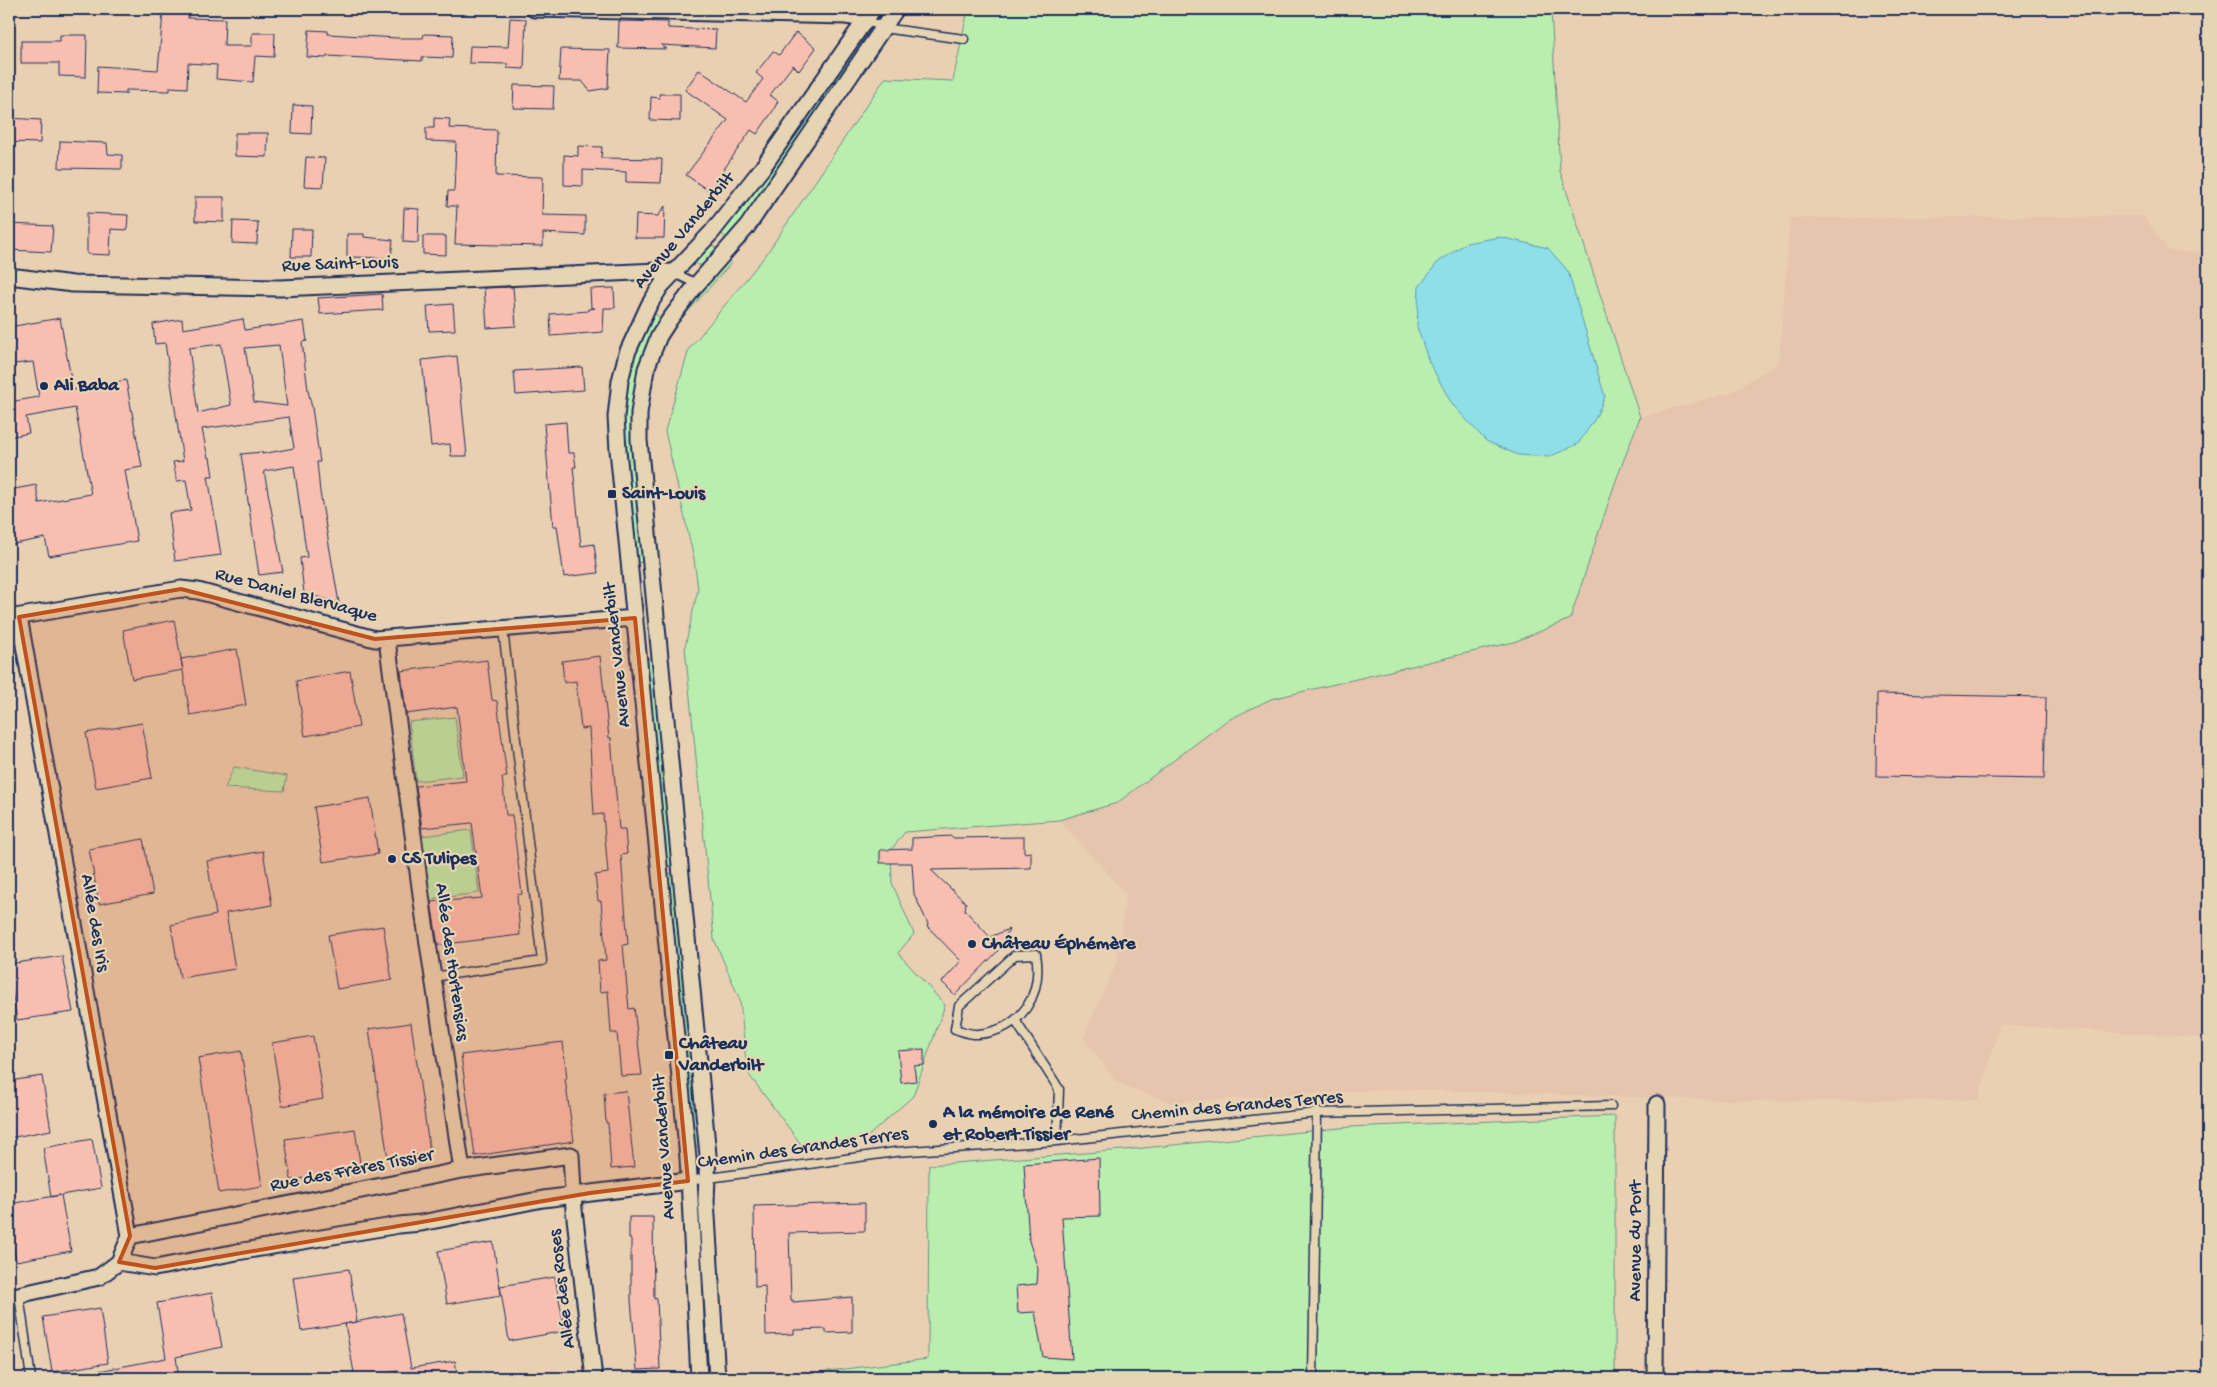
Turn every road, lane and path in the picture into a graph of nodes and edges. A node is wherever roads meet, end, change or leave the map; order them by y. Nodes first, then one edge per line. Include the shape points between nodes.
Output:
1 (534, 9) edge
2 (896, 9) edge
3 (870, 14) edge
4 (883, 28) junction
5 (964, 39) dead end
6 (674, 274) junction
7 (9, 276) edge
8 (697, 284) junction
9 (14, 617) edge
10 (645, 617) junction
11 (503, 629) junction
12 (387, 640) junction
13 (433, 977) junction
14 (1015, 1020) junction
15 (1657, 1104) dead end
16 (1612, 1106) dead end
17 (1317, 1113) junction
18 (1057, 1141) junction
19 (462, 1170) junction
20 (706, 1179) junction
21 (688, 1181) junction
22 (573, 1195) junction
23 (130, 1236) junction
24 (119, 1262) junction
25 (14, 1296) edge
26 (31, 1378) edge
27 (594, 1378) edge
28 (699, 1378) edge
29 (717, 1378) edge
30 (1314, 1378) edge
31 (1655, 1378) edge

1 - 3 street
2 - 4 street, Avenue Vanderbilt
3 - 4 lane
3 - 6 street, Avenue Vanderbilt via 763,167
4 - 5 lane
4 - 8 street, Avenue Vanderbilt via 747,227
6 - 7 street, Rue Saint-Louis via 658,271 280,288 73,284
6 - 8 lane
6 - 10 street, Avenue Vanderbilt via 649,305 636,329 617,400 618,450
8 - 10 street, Avenue Vanderbilt via 659,336 642,388 639,440
9 - 12 street, Rue Daniel Blervaque via 181,589
9 - 23 street, Allée des Iris
10 - 11 street, Rue Daniel Blervaque
10 - 20 street, Avenue Vanderbilt via 708,1155
10 - 21 street, Avenue Vanderbilt
11 - 12 street, Rue Daniel Blervaque
11 - 13 lane via 542,961
12 - 13 street, Allée des Hortensias
13 - 19 street, Allée des Hortensias
14 - 14 lane via 1002,1029 976,1034 955,1029 959,1006 1015,955 1036,954 1039,969 1036,990
14 - 18 lane via 1059,1089
15 - 31 street, Avenue du Port
16 - 17 lane, Chemin des Grandes Terres
17 - 18 lane, Chemin des Grandes Terres
17 - 30 lane
18 - 20 lane, Chemin des Grandes Terres via 895,1152
19 - 22 street, Rue des Frères Tissier via 571,1155
19 - 23 street, Rue des Frères Tissier
20 - 21 lane, Chemin des Grandes Terres
20 - 29 street, Avenue Vanderbilt
21 - 22 street
21 - 28 street, Avenue Vanderbilt
22 - 24 street via 154,1268
22 - 27 street, Allée des Roses
23 - 24 street
24 - 25 street via 99,1277
25 - 26 lane

